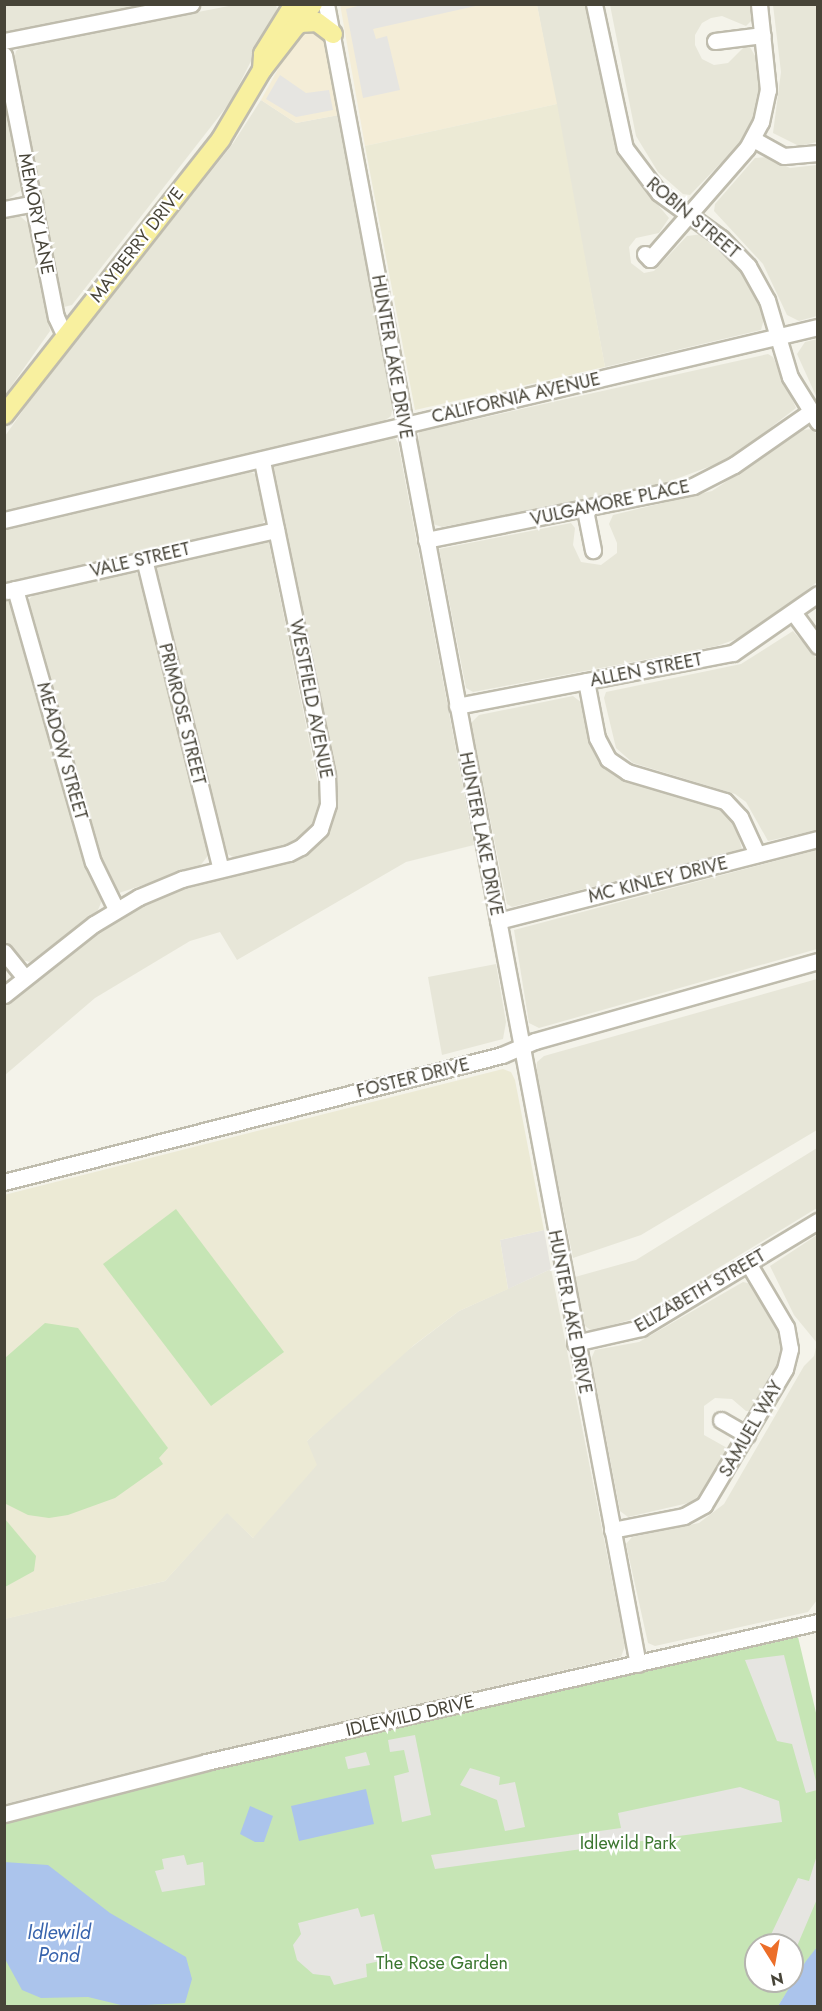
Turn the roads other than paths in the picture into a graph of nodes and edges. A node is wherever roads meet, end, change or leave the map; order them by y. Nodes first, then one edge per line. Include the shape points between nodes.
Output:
1 (313, 4) edge
2 (327, 4) edge
3 (594, 4) edge
4 (759, 4) edge
5 (184, 5) edge
6 (287, 14) edge
7 (333, 34) junction
8 (763, 35) junction
9 (4, 41) edge
10 (715, 41) dead end
11 (4, 55) edge
12 (753, 139) junction
13 (818, 153) edge
14 (34, 203) junction
15 (4, 209) edge
16 (689, 214) junction
17 (645, 254) dead end
18 (818, 327) edge
19 (65, 336) junction
20 (778, 338) junction
21 (4, 415) edge
22 (814, 417) edge
23 (404, 424) junction
24 (262, 460) junction
25 (585, 510) junction
26 (4, 520) edge
27 (276, 530) junction
28 (426, 540) junction
29 (593, 550) dead end
30 (144, 559) junction
31 (10, 590) edge
32 (818, 594) edge
33 (793, 612) junction
34 (818, 646) edge
35 (586, 681) junction
36 (457, 706) junction
37 (818, 839) edge
38 (757, 854) junction
39 (221, 869) junction
40 (116, 909) junction
41 (498, 921) junction
42 (4, 952) edge
43 (818, 961) edge
44 (25, 978) junction
45 (4, 995) edge
46 (520, 1049) junction
47 (4, 1182) edge
48 (818, 1221) edge
49 (748, 1263) junction
50 (575, 1343) junction
51 (721, 1420) dead end
52 (747, 1435) junction
53 (612, 1530) junction
54 (818, 1622) edge
55 (638, 1664) junction
56 (4, 1814) edge

1 - 6 main road, MAYBERRY DRIVE
2 - 7 street, HUNTER LAKE DRIVE
3 - 16 street, ROBIN STREET via 625,148 646,180
4 - 8 street
5 - 9 street
6 - 7 main road via 300,23 317,22
6 - 19 main road, MAYBERRY DRIVE via 263,54 262,70 221,139
7 - 23 street, HUNTER LAKE DRIVE
8 - 10 street
8 - 12 street via 768,90
11 - 14 street, MEMORY LANE
12 - 13 street via 784,156
12 - 16 street
14 - 15 street
14 - 19 street, MEMORY LANE via 56,317
16 - 17 street via 650,259
16 - 20 street, ROBIN STREET via 721,238 748,266 767,300
18 - 20 street, CALIFORNIA AVENUE
19 - 21 main road, MAYBERRY DRIVE
20 - 22 street, ROBIN STREET via 789,377
20 - 23 street, CALIFORNIA AVENUE
22 - 25 street, VULGAMORE PLACE via 693,486
23 - 24 street, CALIFORNIA AVENUE via 389,431
23 - 28 street, HUNTER LAKE DRIVE
24 - 26 street, CALIFORNIA AVENUE
24 - 27 street, WESTFIELD AVENUE
25 - 28 street, VULGAMORE PLACE
25 - 29 street
27 - 30 street, VALE STREET
27 - 39 street, WESTFIELD AVENUE via 327,775 328,804 320,828 301,847
28 - 36 street, HUNTER LAKE DRIVE
30 - 31 street, VALE STREET
30 - 39 street, PRIMROSE STREET
31 - 40 street, MEADOW STREET via 93,862
32 - 33 street, ALLEN STREET
33 - 34 street
33 - 35 street, ALLEN STREET via 733,653
35 - 36 street, ALLEN STREET
35 - 38 street via 597,738 608,759 627,772 725,801 740,817
36 - 41 street, HUNTER LAKE DRIVE
37 - 38 street, MC KINLEY DRIVE
38 - 41 street, MC KINLEY DRIVE
39 - 40 street, WESTFIELD AVENUE via 161,887
40 - 44 street, WESTFIELD AVENUE
41 - 46 street, HUNTER LAKE DRIVE
42 - 44 street
43 - 46 street, FOSTER DRIVE
44 - 45 street, WESTFIELD AVENUE
46 - 47 street, FOSTER DRIVE
46 - 50 street, HUNTER LAKE DRIVE
48 - 49 street, ELIZABETH STREET
49 - 50 street, ELIZABETH STREET via 641,1328
49 - 52 street, SAMUEL WAY via 786,1327 790,1349 785,1369
50 - 53 street, HUNTER LAKE DRIVE
51 - 52 street
52 - 53 street, SAMUEL WAY via 704,1505 684,1516
53 - 55 street, HUNTER LAKE DRIVE
54 - 55 street, IDLEWILD DRIVE
55 - 56 street, IDLEWILD DRIVE via 161,1773

